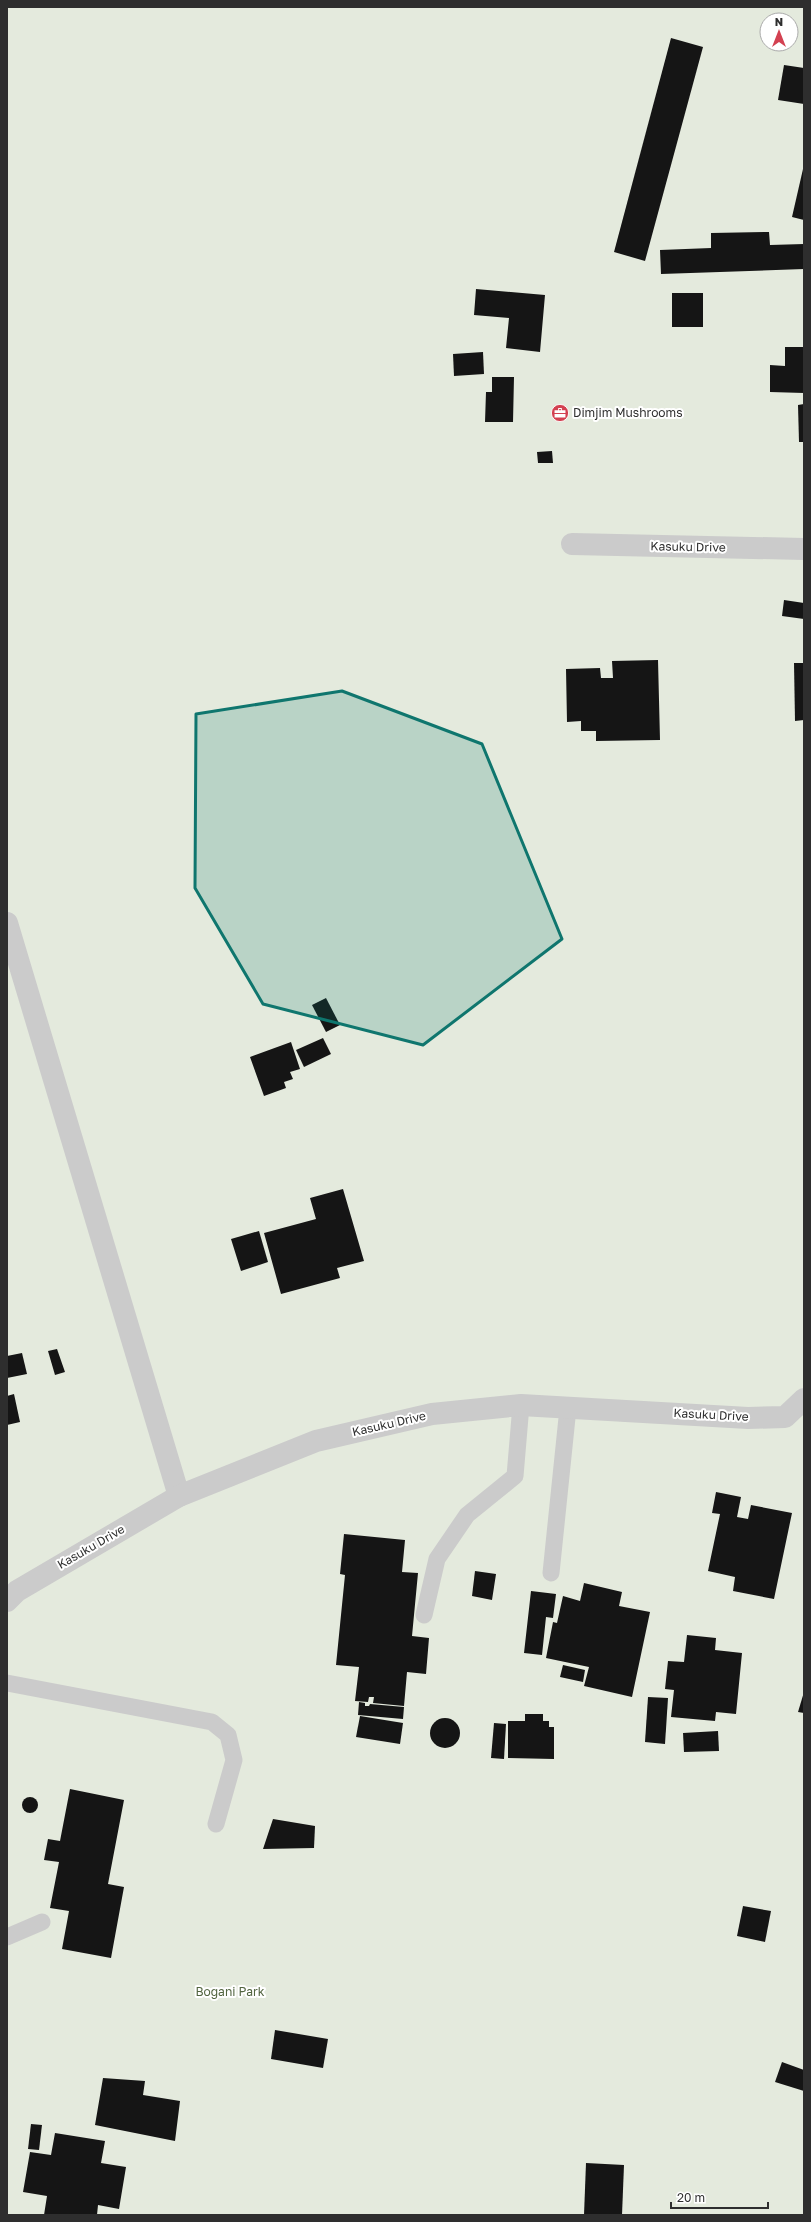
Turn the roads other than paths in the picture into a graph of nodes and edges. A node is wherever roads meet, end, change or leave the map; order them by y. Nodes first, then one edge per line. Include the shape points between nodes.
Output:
1 (572, 544) dead end
2 (804, 549) edge
3 (7, 923) edge
4 (804, 1399) edge
5 (521, 1405) junction
6 (568, 1408) junction
7 (179, 1496) junction
8 (551, 1574) dead end
9 (7, 1601) edge
10 (424, 1615) dead end
11 (7, 1683) edge
12 (216, 1824) dead end
13 (42, 1922) dead end
14 (7, 1937) edge

1 - 2 street, Kasuku Drive
3 - 7 street
4 - 6 street, Kasuku Drive via 785,1417 748,1418
5 - 6 street, Kasuku Drive
5 - 7 street, Kasuku Drive via 432,1414 316,1441
5 - 10 lane via 514,1476 467,1515 437,1559
6 - 8 lane
7 - 9 street, Kasuku Drive via 17,1591
11 - 12 lane via 212,1722 228,1735 234,1760
13 - 14 lane

